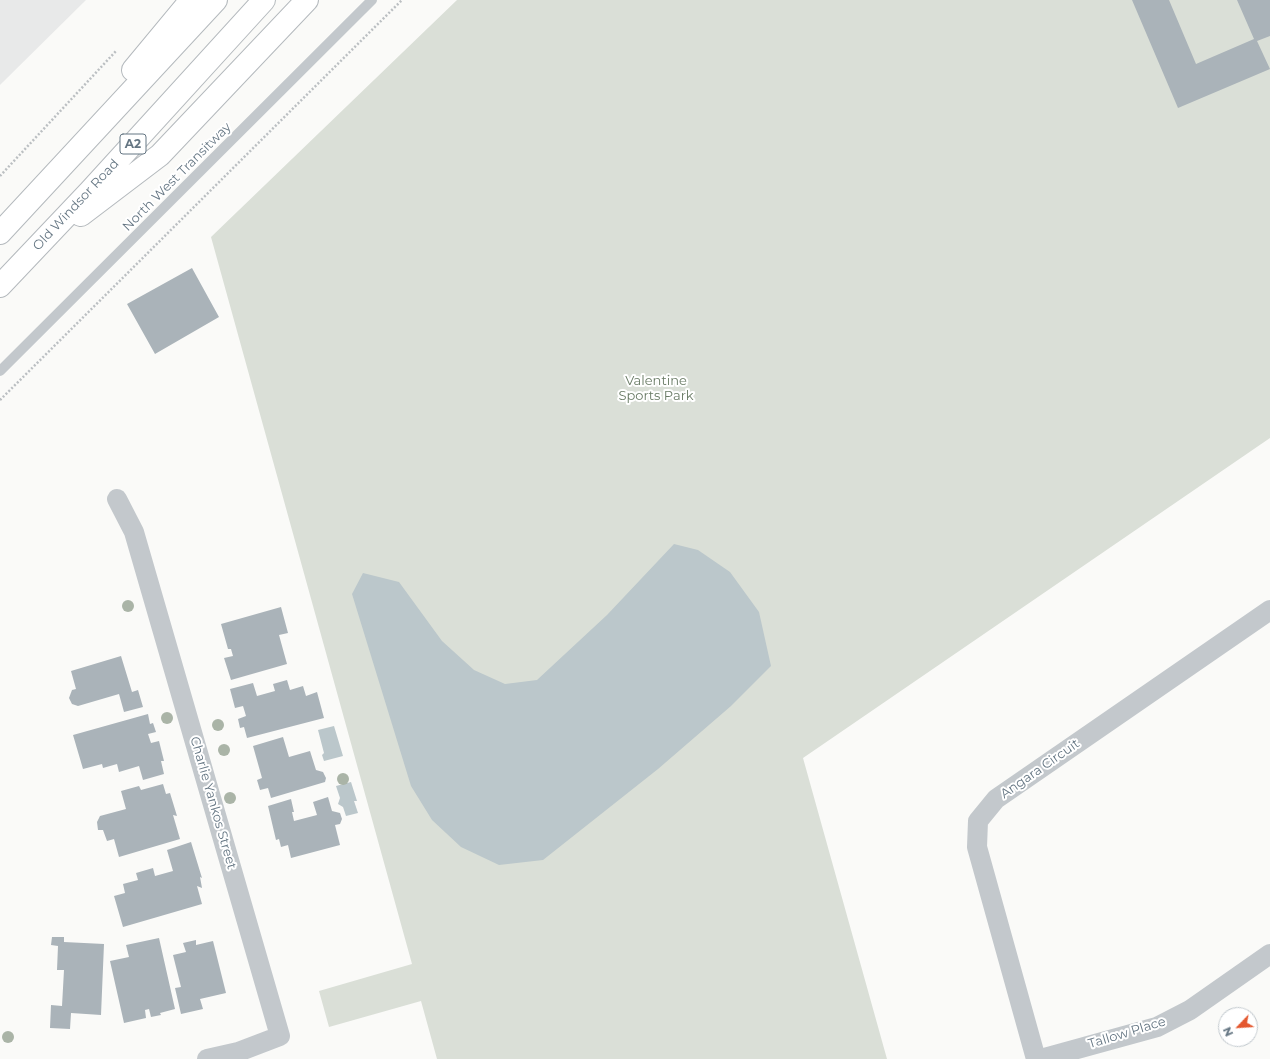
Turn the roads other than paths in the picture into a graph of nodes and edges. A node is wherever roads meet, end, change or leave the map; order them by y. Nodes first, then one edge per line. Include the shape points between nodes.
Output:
1 (191, 0) edge
2 (216, 0) edge
3 (264, 0) edge
4 (307, 0) edge
5 (372, 0) edge
6 (0, 232) edge
7 (27, 257) junction
8 (0, 286) edge
9 (0, 371) edge
10 (117, 498) dead end
11 (1270, 610) edge
12 (1269, 956) edge
13 (207, 1059) edge
14 (1036, 1059) edge
15 (1041, 1059) edge

1 - 6 highway
2 - 6 highway
3 - 7 highway, Old Windsor Road / A2
4 - 7 highway via 160,154
5 - 9 lane, North West Transitway
7 - 8 highway, Old Windsor Road / A2
10 - 13 street, Charlie Yankos Street via 134,532 280,1036 238,1052
11 - 14 street, Angara Circuit via 996,799 978,821 977,847
12 - 15 street, Tallow Place via 1190,1010 1157,1027

